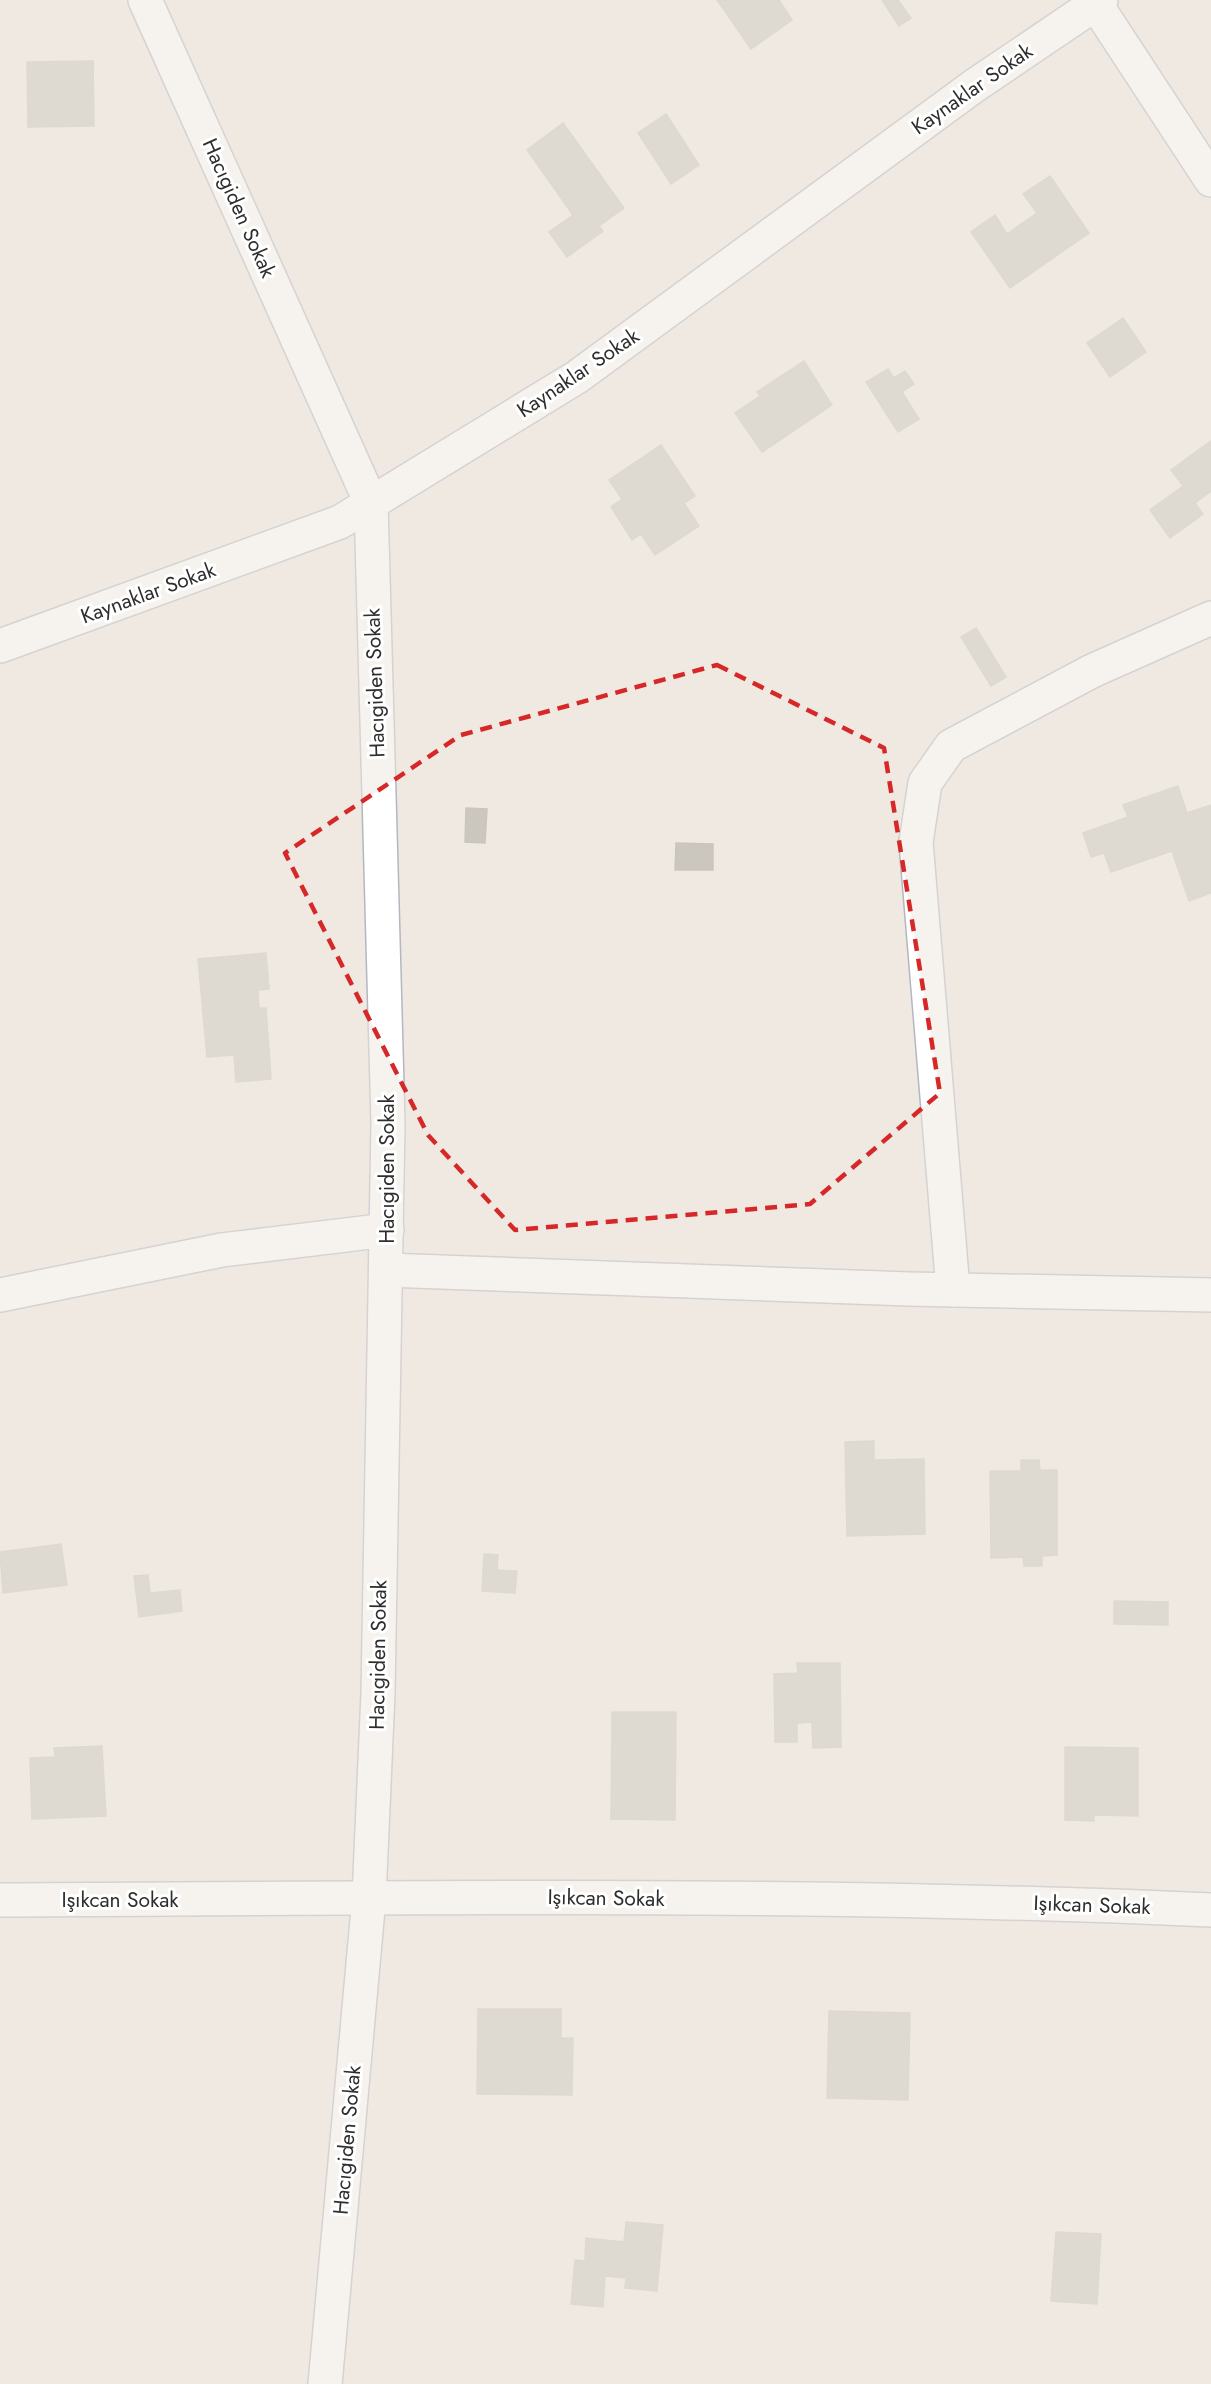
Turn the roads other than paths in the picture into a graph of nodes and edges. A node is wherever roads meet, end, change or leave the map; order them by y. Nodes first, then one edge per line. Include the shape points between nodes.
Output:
1 (146, 0) edge
2 (1098, 2) edge
3 (1211, 180) edge
4 (371, 503) junction
5 (1211, 618) edge
6 (0, 646) edge
7 (387, 1230) junction
8 (386, 1270) junction
9 (953, 1290) junction
10 (0, 1295) edge
11 (1211, 1296) edge
12 (369, 1898) junction
13 (0, 1900) edge
14 (1211, 1910) edge
15 (325, 2384) edge

1 - 4 street, Hacıgiden Sokak
2 - 3 street
2 - 4 street, Kaynaklar Sokak via 974,86 577,377
4 - 6 street, Kaynaklar Sokak via 340,522
4 - 7 street, Hacıgiden Sokak via 388,1123
5 - 9 street via 1092,671 951,746 925,783 916,842
7 - 8 street, Hacıgiden Sokak
7 - 10 street via 222,1250
8 - 9 street
8 - 12 street, Hacıgiden Sokak via 378,1693
9 - 11 street
12 - 13 street, Işıkcan Sokak
12 - 14 street, Işıkcan Sokak via 1044,1903
12 - 15 street, Hacıgiden Sokak

